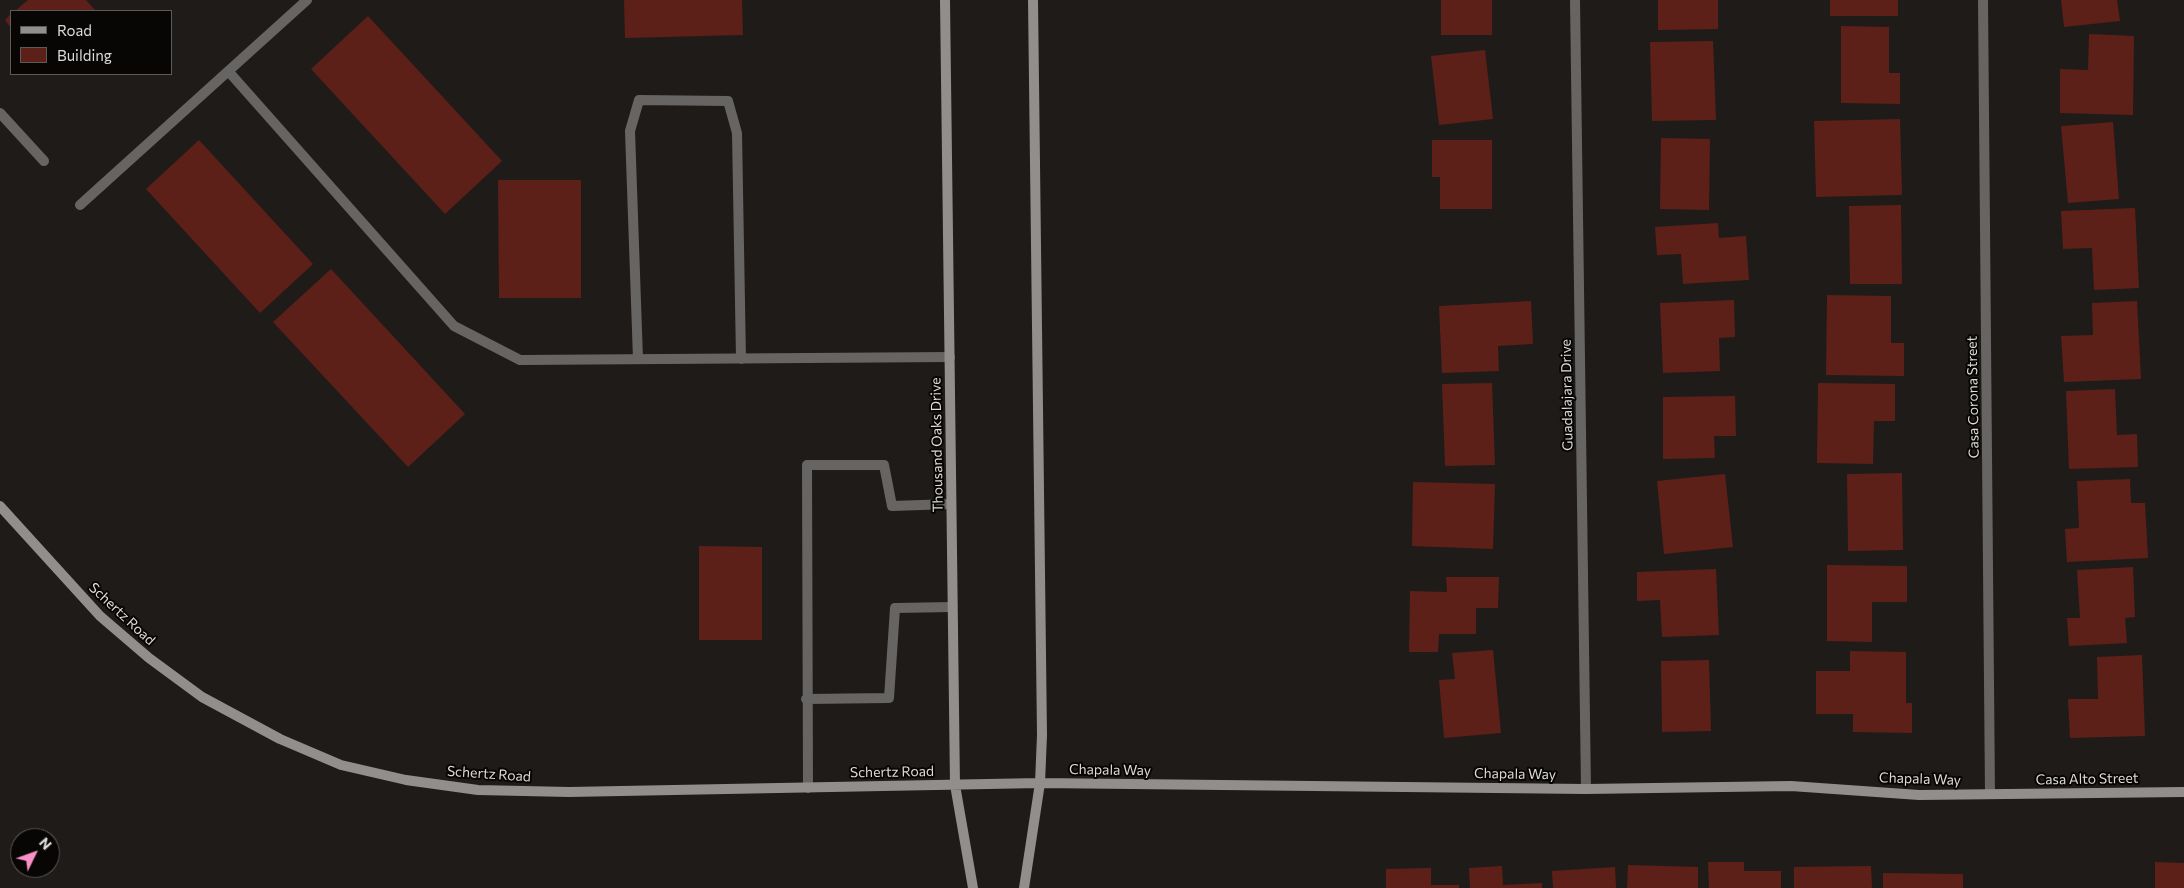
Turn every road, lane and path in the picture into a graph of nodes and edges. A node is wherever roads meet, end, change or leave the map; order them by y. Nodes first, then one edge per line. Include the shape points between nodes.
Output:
1 (307, 0) edge
2 (945, 0) edge
3 (1033, 0) edge
4 (1576, 0) edge
5 (1983, 0) edge
6 (229, 72) junction
7 (0, 113) edge
8 (44, 161) dead end
9 (80, 205) dead end
10 (950, 357) junction
11 (741, 359) junction
12 (638, 360) junction
13 (951, 504) junction
14 (0, 506) edge
15 (952, 607) junction
16 (806, 699) junction
17 (1040, 783) junction
18 (955, 785) junction
19 (808, 788) junction
20 (1586, 789) junction
21 (2184, 792) edge
22 (1990, 794) junction
23 (974, 888) edge
24 (1024, 888) edge

1 - 6 street
2 - 10 street, Thousand Oaks Drive
3 - 17 street
4 - 20 street, Guadalajara Drive
5 - 22 street, Casa Corona Street
6 - 9 street
6 - 12 street via 454,326 520,360
7 - 8 street
10 - 11 street
10 - 13 street, Thousand Oaks Drive
11 - 12 street
11 - 12 street via 737,133 728,101 639,100 630,131
13 - 15 street, Thousand Oaks Drive
13 - 16 street via 892,506 884,465 807,465
14 - 19 street, Schertz Road via 100,616 149,658 202,697 280,739 341,764 406,780 478,790 569,792
15 - 16 street via 895,608 888,698
15 - 18 street, Thousand Oaks Drive
16 - 19 street
17 - 18 street, Schertz Road
17 - 20 street, Chapala Way
17 - 24 street
18 - 19 street, Schertz Road
18 - 23 street, Thousand Oaks Drive
20 - 22 street, Chapala Way via 1791,786 1919,795
21 - 22 street, Casa Alto Street

